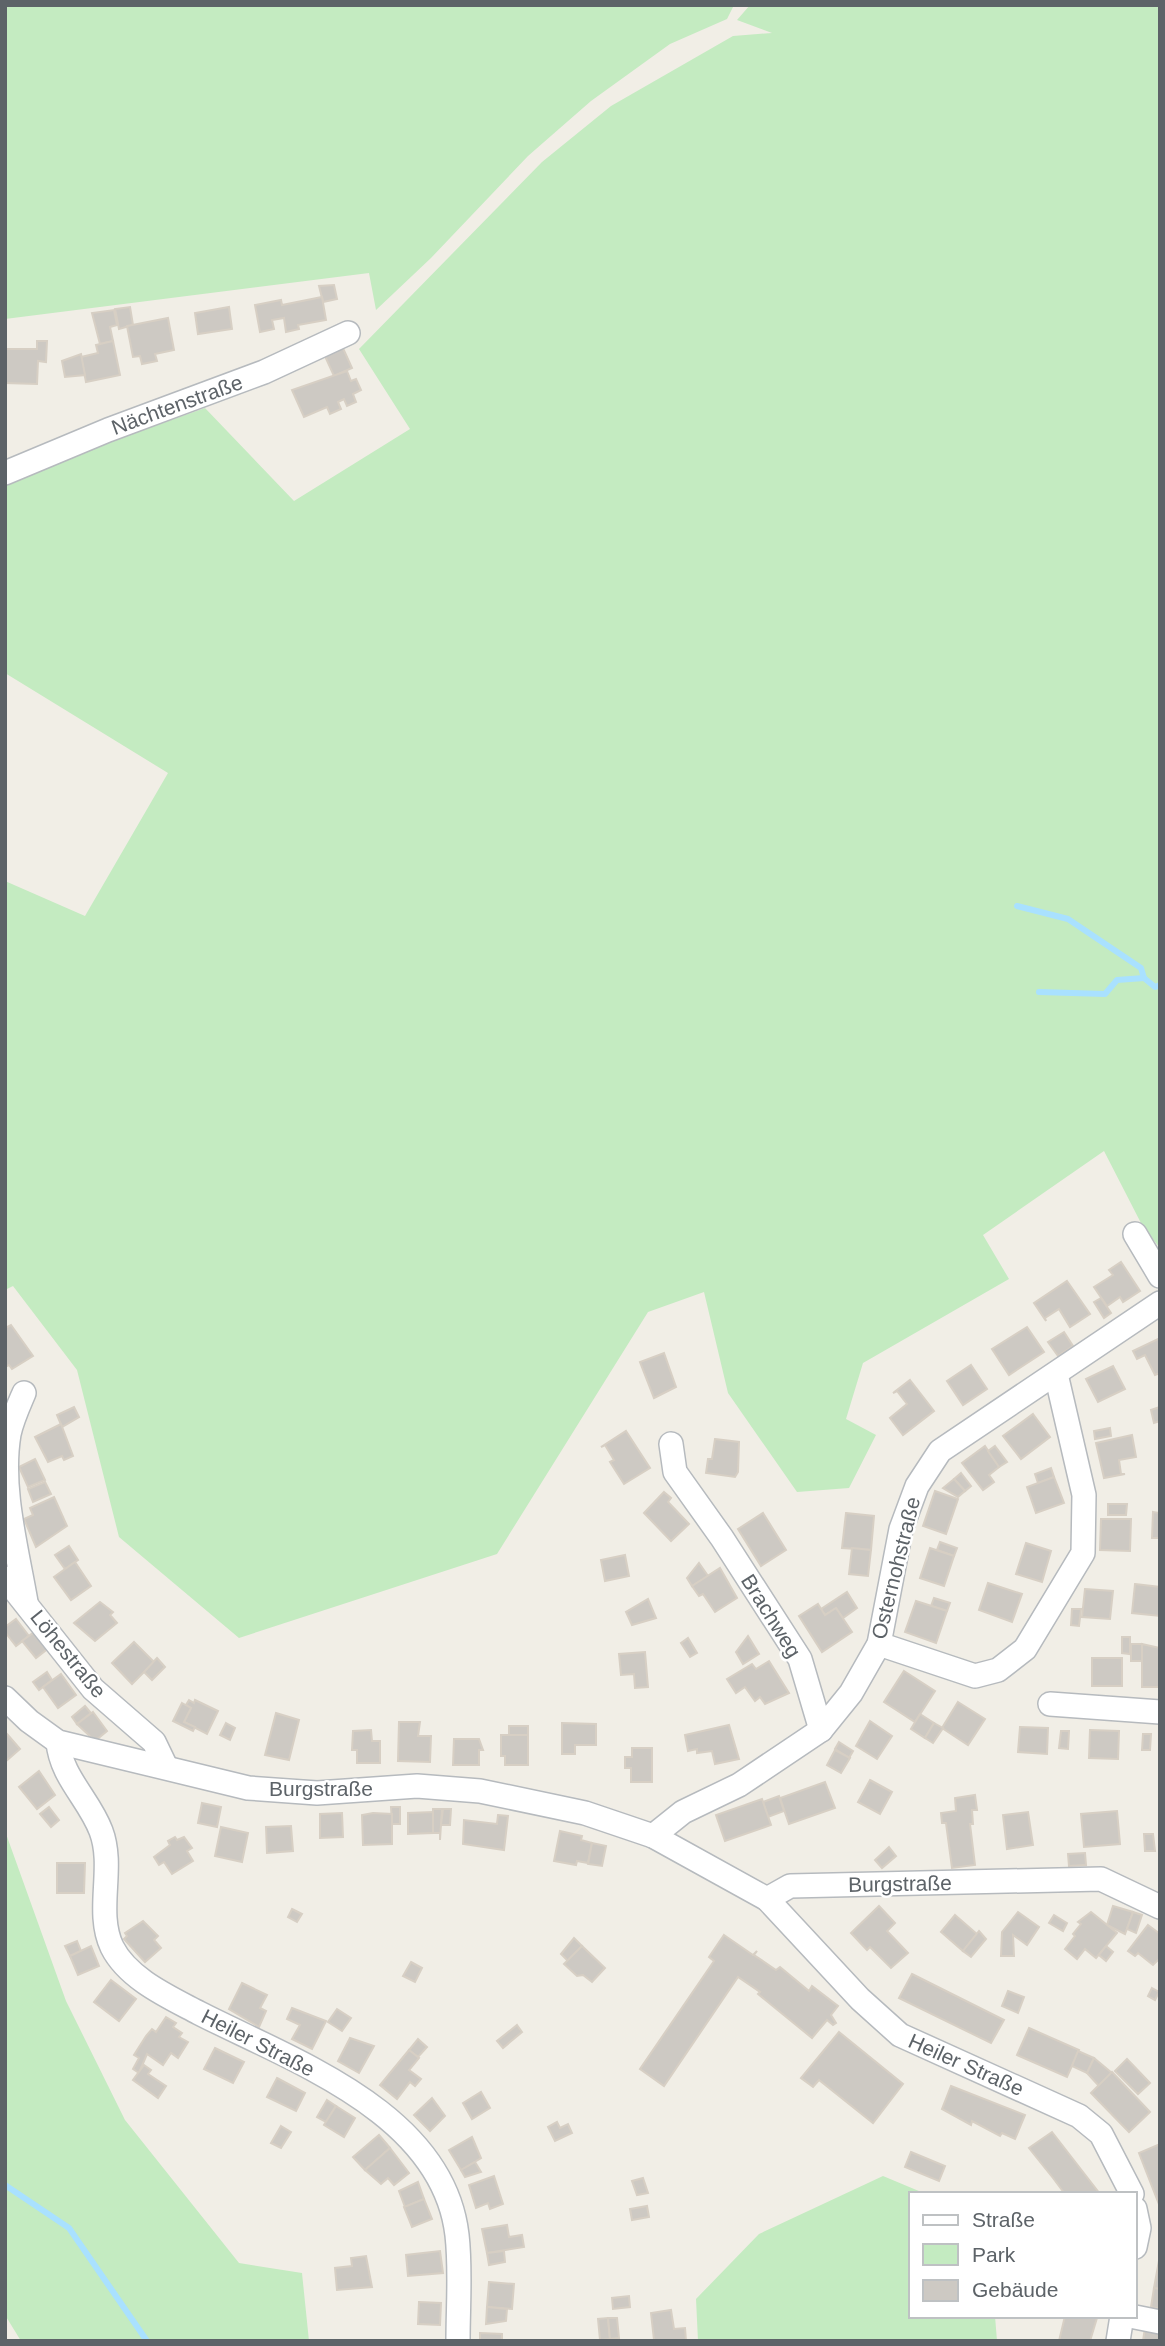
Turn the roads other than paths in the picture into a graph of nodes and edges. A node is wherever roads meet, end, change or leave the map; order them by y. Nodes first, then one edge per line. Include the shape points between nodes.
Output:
1 (348, 332) dead end
2 (5, 473) edge
3 (1135, 1234) dead end
4 (1160, 1276) edge
5 (1160, 1303) edge
6 (1056, 1374) junction
7 (24, 1393) dead end
8 (671, 1444) dead end
9 (5, 1578) edge
10 (26, 1602) junction
11 (879, 1644) junction
12 (5, 1698) edge
13 (1050, 1704) dead end
14 (1160, 1712) edge
15 (821, 1730) junction
16 (58, 1742) junction
17 (166, 1767) junction
18 (653, 1836) junction
19 (767, 1899) junction
20 (1160, 1907) edge
21 (1131, 2192) edge
22 (1137, 2317) edge
23 (1122, 2318) edge
24 (1160, 2322) edge
25 (457, 2341) edge
26 (1118, 2341) edge

1 - 2 street, Nächtenstraße via 264,372
3 - 4 street
5 - 6 street, Osternohstraße
6 - 11 street, Osternohstraße via 940,1451 917,1486 901,1529
6 - 11 street via 1084,1495 1083,1553 1025,1649 998,1670 975,1676
7 - 10 street, Löhestraße via 12,1422 8,1455 10,1511
8 - 15 street, Brachweg via 675,1472 800,1659
9 - 10 street, Löhestraße
10 - 17 street, Löhestraße via 93,1689 154,1742
11 - 15 street, Osternohstraße via 851,1692
12 - 16 street, Burgstraße
13 - 14 street
15 - 18 street via 739,1785 683,1812
16 - 17 street, Burgstraße
16 - 25 street, Heiler Straße via 60,1760 101,1831 106,1852 106,1927 112,1947 127,1967 167,1996 361,2096 396,2124 432,2166 457,2233
17 - 18 street, Burgstraße via 248,1788 317,1793 417,1786 480,1791 585,1813
18 - 19 street, Burgstraße
19 - 20 street, Burgstraße via 790,1886 1101,1878
19 - 21 street, Heiler Straße via 900,2035 1079,2116 1101,2134
22 - 24 street
23 - 26 street

